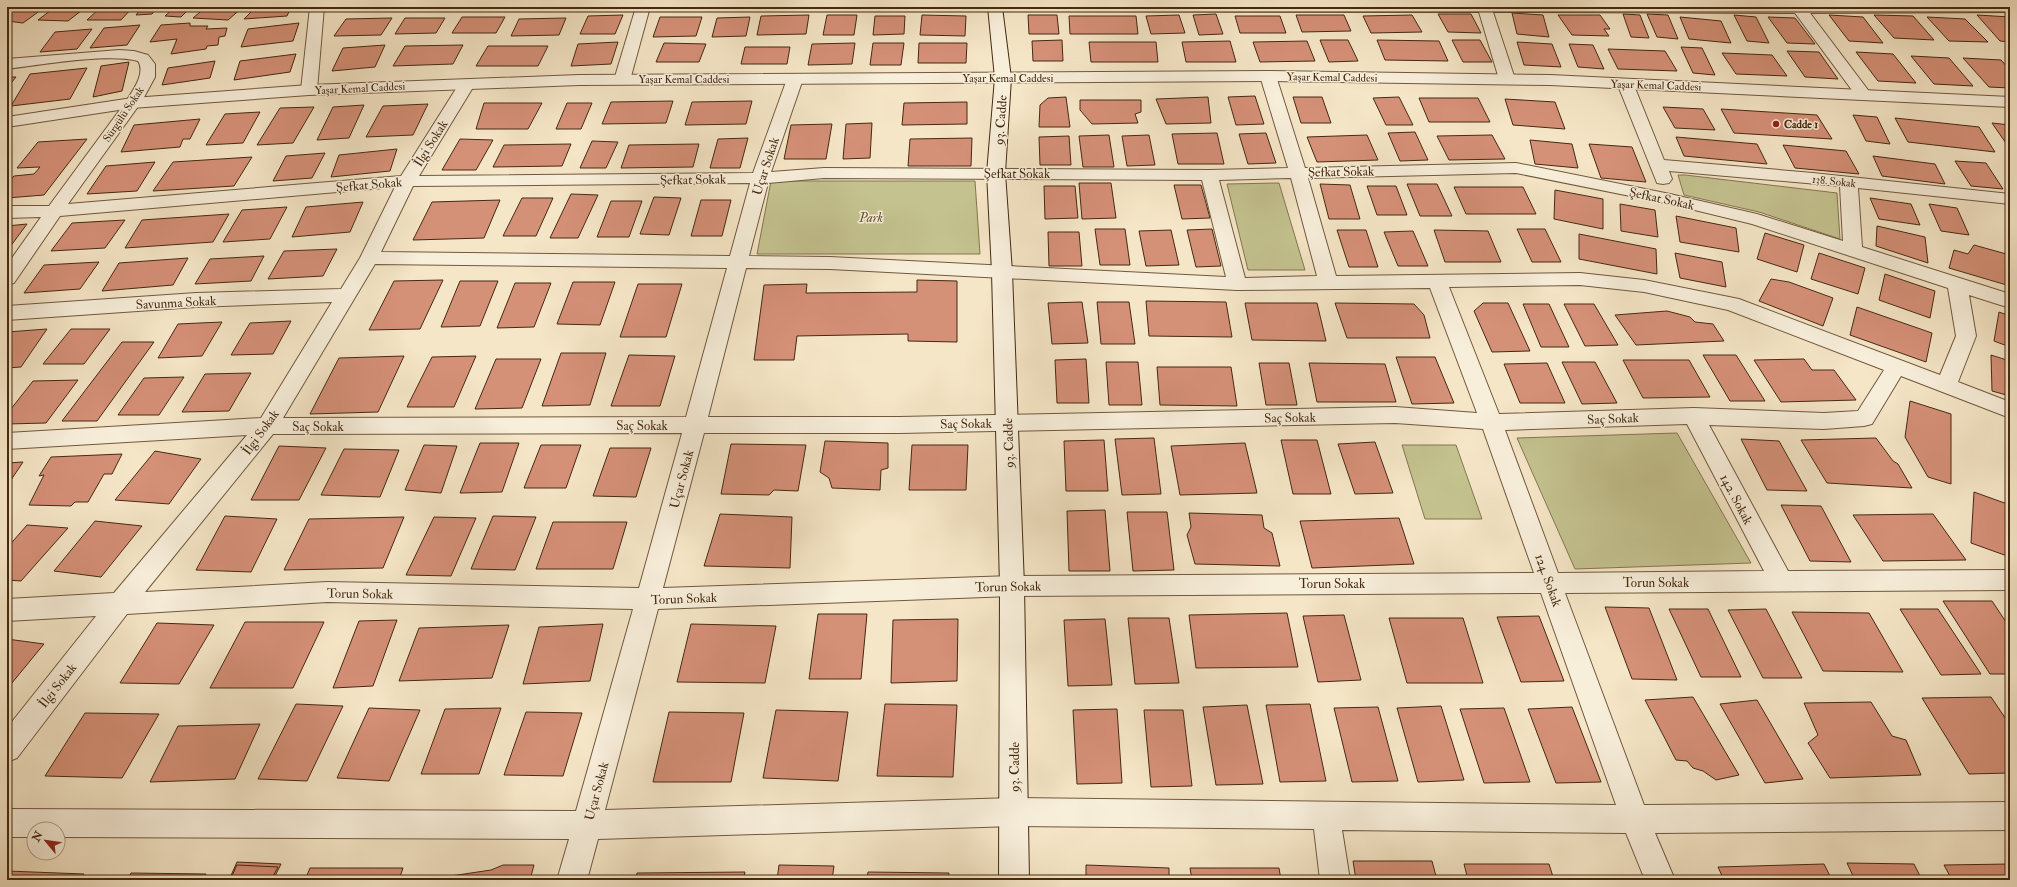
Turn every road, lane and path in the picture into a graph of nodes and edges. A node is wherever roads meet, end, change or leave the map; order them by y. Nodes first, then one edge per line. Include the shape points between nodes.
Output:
1 (317, 7) edge
2 (643, 7) edge
3 (996, 7) edge
4 (1056, 7) edge
5 (1485, 8) edge
6 (2010, 8) edge
7 (1800, 9) junction
8 (7, 64) edge
9 (1268, 76) junction
10 (1002, 78) junction
11 (795, 79) junction
12 (1507, 79) junction
13 (622, 80) junction
14 (1625, 83) junction
15 (467, 84) junction
16 (309, 90) junction
17 (1863, 94) junction
18 (2010, 102) edge
19 (132, 103) junction
20 (7, 122) edge
21 (1658, 165) junction
22 (1298, 172) junction
23 (996, 173) junction
24 (1209, 174) junction
25 (760, 178) junction
26 (407, 181) junction
27 (1849, 182) junction
28 (1670, 199) junction
29 (2010, 199) edge
30 (54, 211) junction
31 (7, 212) edge
32 (1853, 252) junction
33 (369, 258) junction
34 (737, 262) junction
35 (1002, 272) junction
36 (7, 279) edge
37 (1437, 280) junction
38 (1328, 282) junction
39 (1957, 283) junction
40 (1237, 284) junction
41 (346, 295) junction
42 (2010, 301) edge
43 (7, 313) edge
44 (1896, 367) junction
45 (1946, 386) junction
46 (2010, 410) edge
47 (1694, 416) junction
48 (1007, 422) junction
49 (1491, 422) junction
50 (696, 425) junction
51 (267, 426) junction
52 (7, 441) edge
53 (2010, 580) edge
54 (1549, 582) junction
55 (1781, 582) junction
56 (1012, 586) junction
57 (648, 599) junction
58 (121, 603) junction
59 (7, 610) edge
60 (7, 749) edge
61 (1014, 812) junction
62 (1326, 816) junction
63 (2010, 816) edge
64 (1635, 819) junction
65 (7, 823) edge
66 (587, 825) junction
67 (572, 880) edge
68 (1014, 880) edge
69 (1335, 880) edge
70 (1660, 880) edge

1 - 16 street
2 - 13 street
3 - 10 street, 93. Cadde
4 - 5 street
5 - 7 street
5 - 12 street
6 - 7 street
7 - 17 street
8 - 19 street, Sürgülü Sokak via 113,54 139,56 144,58 148,65 146,78
9 - 10 street, Yaşar Kemal Caddesi
9 - 12 street, Yaşar Kemal Caddesi
9 - 22 street
10 - 11 street, Yaşar Kemal Caddesi
10 - 23 street, 93. Cadde
11 - 13 street, Yaşar Kemal Caddesi
11 - 25 street, Uçar Sokak
12 - 14 street, Yaşar Kemal Caddesi
13 - 15 street, Yaşar Kemal Caddesi
14 - 17 street, Yaşar Kemal Caddesi
14 - 21 street
15 - 16 street, Yaşar Kemal Caddesi
15 - 26 street, İlgi Sokak
16 - 19 street, Yaşar Kemal Caddesi
17 - 18 street, Yaşar Kemal Caddesi
19 - 20 street, Yaşar Kemal Caddesi
19 - 30 street, Sürgülü Sokak
21 - 27 street, 138. Sokak
21 - 28 street
22 - 24 street, Şefkat Sokak
22 - 28 street, Şefkat Sokak via 1516,168
22 - 38 street
23 - 24 street, Şefkat Sokak
23 - 25 street, Şefkat Sokak via 824,173
23 - 35 street, 93. Cadde
24 - 40 street
25 - 26 street, Şefkat Sokak via 572,182
25 - 34 street, Uçar Sokak
26 - 30 street, Şefkat Sokak
26 - 33 street, İlgi Sokak
27 - 29 street, 138. Sokak
27 - 32 street
28 - 32 street, Şefkat Sokak via 1757,220
30 - 31 street, Şefkat Sokak
30 - 36 street, Sürgülü Sokak
32 - 39 street, Şefkat Sokak
33 - 34 street
33 - 41 street, İlgi Sokak
34 - 35 street via 830,263
34 - 50 street, Uçar Sokak
35 - 40 street
35 - 48 street, 93. Cadde
37 - 38 street
37 - 44 street via 1580,279 1644,286 1732,304
37 - 49 street, 124. Sokak
38 - 40 street
39 - 42 street, Şefkat Sokak
39 - 45 street via 1966,336
41 - 43 street, Savunma Sokak via 196,300
41 - 51 street, İlgi Sokak
44 - 45 street
44 - 47 street, Saç Sokak via 1864,418 1824,421
45 - 46 street
47 - 49 street, Saç Sokak
47 - 55 street, 142. Sokak
48 - 49 street, Saç Sokak via 1395,415
48 - 50 street, Saç Sokak
48 - 56 street, 93. Cadde
49 - 54 street, 124. Sokak
50 - 51 street, Saç Sokak
50 - 57 street, Uçar Sokak
51 - 52 street, Saç Sokak
51 - 58 street, İlgi Sokak
53 - 55 street, Torun Sokak
54 - 55 street, Torun Sokak
54 - 56 street, Torun Sokak
54 - 64 street, 124. Sokak
56 - 57 street, Torun Sokak
56 - 61 street, 93. Cadde
57 - 58 street, Torun Sokak via 327,592
57 - 66 street, Uçar Sokak
58 - 59 street, Torun Sokak
58 - 60 street, İlgi Sokak
61 - 62 street
61 - 66 street
61 - 68 street, 93. Cadde
62 - 64 street
62 - 69 street
63 - 64 street
64 - 70 street, 124. Sokak
65 - 66 street
66 - 67 street, Uçar Sokak

